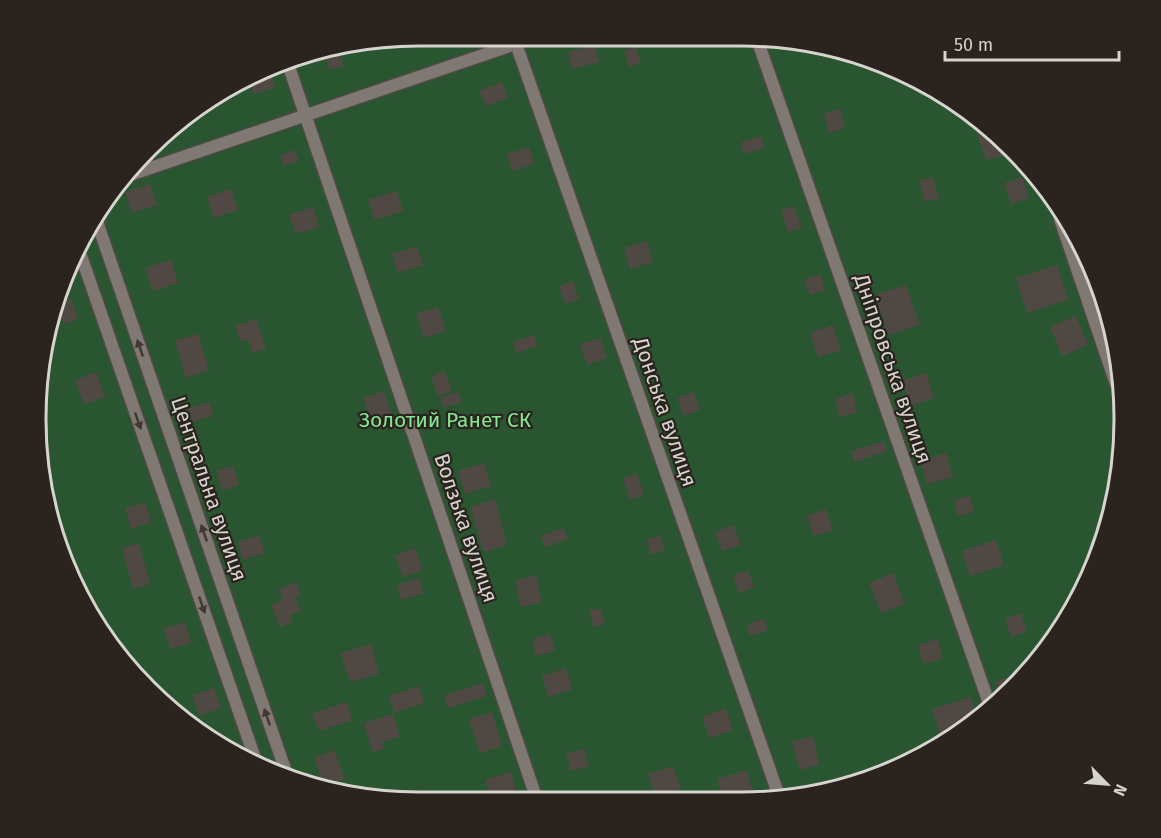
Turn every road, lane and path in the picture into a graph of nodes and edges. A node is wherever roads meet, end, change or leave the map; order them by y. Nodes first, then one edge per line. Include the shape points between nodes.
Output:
1 (501, 46) edge
2 (517, 46) edge
3 (760, 47) edge
4 (290, 70) edge
5 (305, 115) junction
6 (141, 171) edge
7 (99, 228) edge
8 (1064, 232) edge
9 (82, 260) edge
10 (1111, 369) edge
11 (988, 699) edge
12 (252, 752) edge
13 (284, 766) edge
14 (777, 790) edge
15 (534, 792) edge

1 - 5 street
2 - 14 street, Донська вулиця
3 - 11 street, Дніпровська вулиця
4 - 5 street, Волзька вулиця
5 - 6 street
5 - 15 street, Волзька вулиця
13 -> 7 street, Центральна вулиця
8 - 10 street
9 -> 12 street

